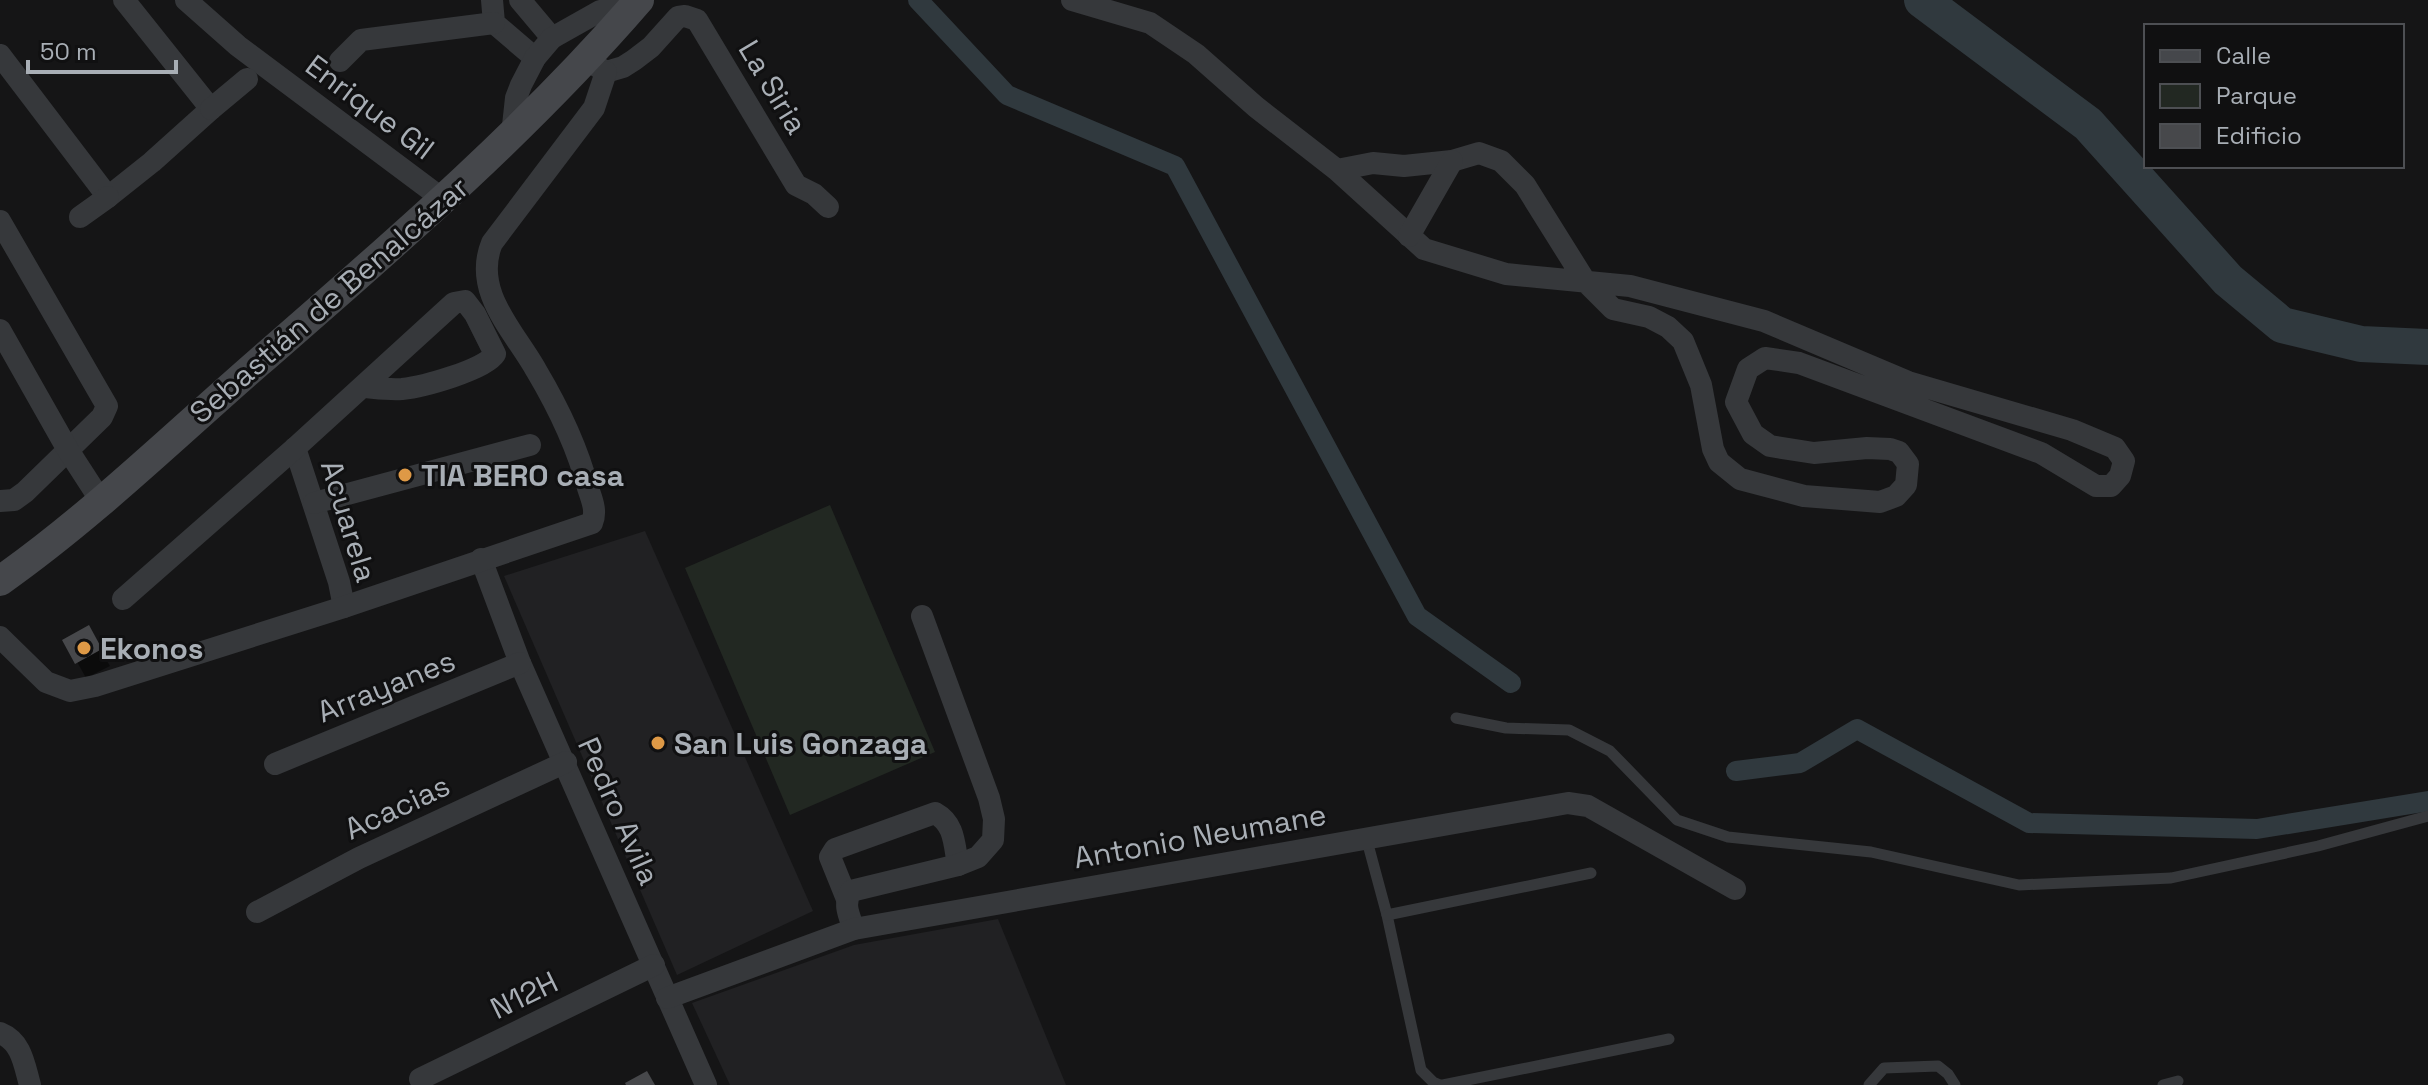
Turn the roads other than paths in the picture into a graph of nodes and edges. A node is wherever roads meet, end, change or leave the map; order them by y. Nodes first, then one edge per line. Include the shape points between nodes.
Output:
1 (124, 0) edge
2 (186, 0) edge
3 (492, 0) edge
4 (520, 0) edge
5 (1072, 0) edge
6 (637, 3) edge
7 (494, 23) junction
8 (552, 38) junction
9 (0, 55) edge
10 (535, 58) junction
11 (340, 61) dead end
12 (597, 66) junction
13 (247, 79) dead end
14 (211, 109) junction
15 (512, 135) junction
16 (1452, 161) junction
17 (1337, 170) junction
18 (108, 197) junction
19 (444, 200) junction
20 (828, 207) dead end
21 (80, 217) dead end
22 (0, 221) edge
23 (1409, 236) junction
24 (8, 250) edge
25 (1585, 281) junction
26 (0, 330) edge
27 (364, 387) junction
28 (530, 445) dead end
29 (295, 448) junction
30 (68, 450) junction
31 (0, 501) edge
32 (101, 501) junction
33 (314, 503) junction
34 (481, 559) junction
35 (0, 581) edge
36 (123, 599) dead end
37 (344, 607) junction
38 (922, 616) dead end
39 (0, 637) edge
40 (520, 663) junction
41 (1456, 718) dead end
42 (566, 762) junction
43 (275, 764) dead end
44 (2428, 816) edge
45 (1366, 837) junction
46 (958, 865) junction
47 (1591, 873) dead end
48 (1735, 889) dead end
49 (847, 899) junction
50 (257, 912) dead end
51 (1387, 915) junction
52 (854, 929) junction
53 (654, 965) junction
54 (667, 998) junction
55 (0, 1033) edge
56 (1669, 1039) dead end
57 (420, 1079) dead end
58 (2178, 1081) dead end
59 (30, 1085) edge
60 (706, 1085) edge
61 (1442, 1085) edge
62 (1869, 1085) edge
63 (1955, 1085) edge
64 (2163, 1085) edge

1 - 14 street
2 - 19 street, Enrique Gil via 238,46
3 - 7 street
4 - 8 street
5 - 17 street via 1150,23 1196,54
6 - 8 street via 600,11
6 - 12 main road, Sebastián de Benalcázar
7 - 10 street
7 - 11 street via 361,40
8 - 10 street
9 - 18 street
10 - 15 street via 516,98
12 - 15 main road, Sebastián de Benalcázar
12 - 20 street, La Siria via 623,67 651,47 678,17 697,20 796,185
12 - 34 street via 594,108 486,256 500,316 569,430 596,514 592,523
13 - 14 street
14 - 18 street
15 - 19 main road, Sebastián de Benalcázar
16 - 17 street via 1373,163
16 - 23 street
16 - 25 street via 1479,153 1501,161 1525,185
17 - 23 street
18 - 21 street
19 - 32 main road, Sebastián de Benalcázar
22 - 24 street
23 - 25 street via 1424,249 1506,274
24 - 30 street via 107,406
25 - 25 street via 1630,286 1764,321 1908,382 2072,430 2115,448 2124,461 2120,476 2111,486 2096,486 2041,453 1799,363 1765,358 1748,369 1736,402 1753,434 1770,446 1814,453 1890,449 1908,464 1906,485 1880,502 1804,496 1740,479 1719,462 1713,449 1701,385 1683,341 1649,317 1613,309
26 - 30 street
27 - 27 street, Acuarela via 459,302 465,301 475,314 495,354 466,371 417,386
27 - 29 street, Acuarela
28 - 33 street
29 - 33 street, Acuarela
29 - 36 street
30 - 31 street via 14,500
30 - 32 street
32 - 35 main road, Sebastián de Benalcázar
33 - 37 street, Acuarela
34 - 37 street
34 - 40 street, Pedro Avila
37 - 39 street via 70,691 46,682
38 - 46 street via 994,819 993,840 978,857
40 - 42 street, Pedro Avila
40 - 43 street, Arrayanes
41 - 44 lane via 1506,728 1569,730 1610,751 1677,820 1728,837 1871,852 2019,885 2171,878
42 - 50 street, Acacias via 359,858
42 - 53 street, Pedro Avila
45 - 48 street, Antonio Neumane via 1568,803 1588,806
45 - 51 lane
45 - 52 street, Antonio Neumane
46 - 49 street via 851,891
46 - 49 street via 952,829 935,813 832,852
47 - 51 lane
49 - 52 street
51 - 61 lane via 1421,1070
52 - 54 street, Antonio Neumane
53 - 54 street, Pedro Avila
53 - 57 street, N12H
54 - 60 street, Pedro Avila
55 - 59 street via 19,1048
56 - 61 lane
58 - 64 lane
62 - 63 lane via 1884,1068 1938,1066

